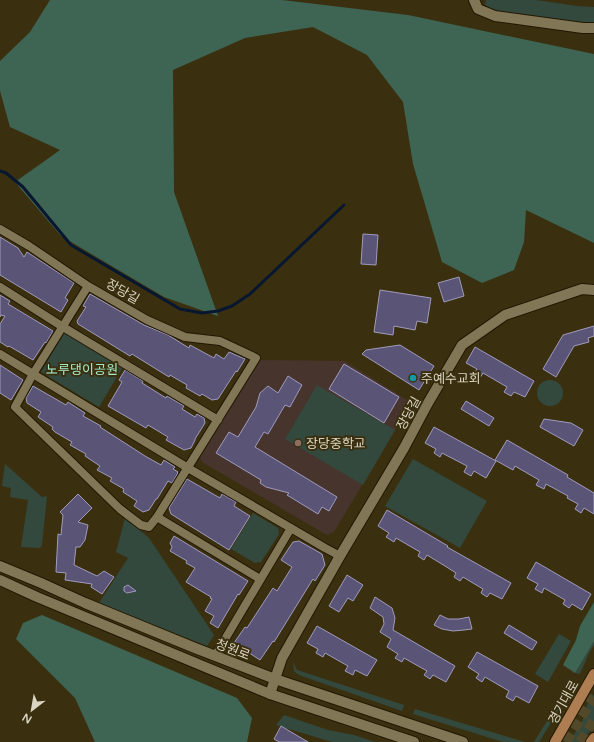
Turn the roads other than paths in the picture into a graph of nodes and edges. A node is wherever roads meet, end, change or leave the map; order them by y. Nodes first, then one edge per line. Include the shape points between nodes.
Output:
1 (474, 0) edge
2 (594, 28) edge
3 (0, 229) edge
4 (88, 286) junction
5 (0, 287) edge
6 (594, 290) edge
7 (63, 327) junction
8 (0, 354) edge
9 (33, 374) junction
10 (218, 420) junction
11 (188, 468) junction
12 (157, 517) junction
13 (291, 528) junction
14 (340, 556) junction
15 (0, 566) edge
16 (260, 579) junction
17 (0, 580) edge
18 (215, 656) junction
19 (275, 679) junction
20 (592, 682) edge
21 (270, 694) junction
22 (594, 738) edge
23 (414, 742) edge
24 (463, 742) edge
25 (555, 742) edge
26 (591, 742) edge

1 - 2 main road via 478,9 495,16
3 - 4 street, 장당길
4 - 7 street, 장당길
4 - 10 street, 장당길 via 147,320 185,337 220,341 256,358
5 - 7 street
6 - 14 main road, 장당길 via 582,289 505,315 462,346
7 - 9 street, 장당길
7 - 10 street
8 - 9 street
9 - 11 street
9 - 12 street, 장당길 via 15,407 120,509 141,525 149,526
10 - 11 street, 장당길
11 - 12 street, 장당길
11 - 13 street
12 - 16 street
13 - 14 street
13 - 16 street
14 - 19 main road, 장당길 via 282,658
15 - 18 main road, 청원로
16 - 18 street
17 - 21 main road, 청원로
18 - 19 main road, 청원로
19 - 21 main road, 장당길
19 - 24 main road, 청원로
20 - 25 main road, 경기대로
21 - 23 main road, 청원로
22 - 26 main road

